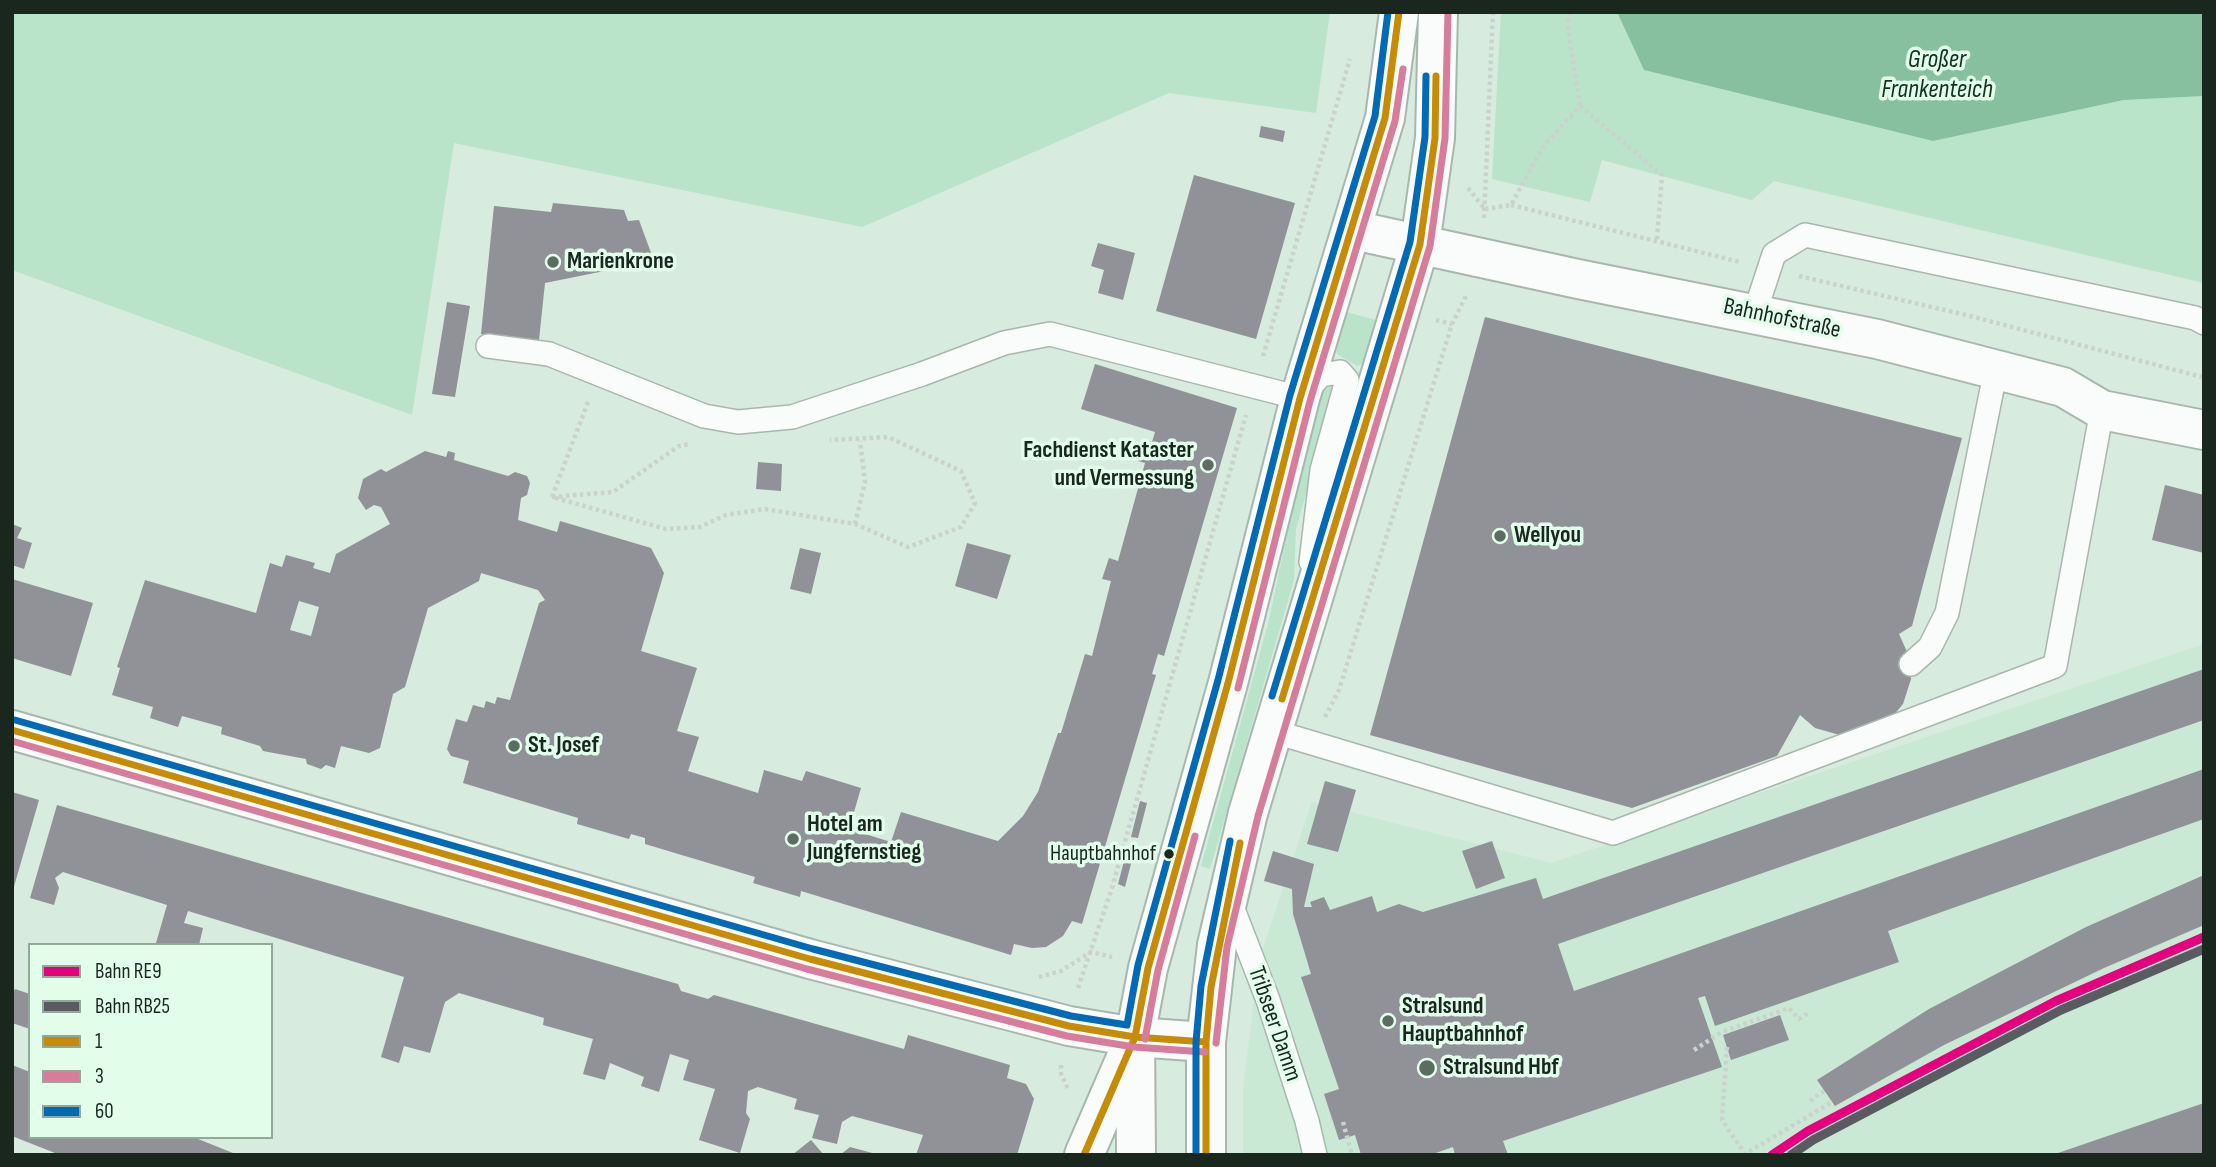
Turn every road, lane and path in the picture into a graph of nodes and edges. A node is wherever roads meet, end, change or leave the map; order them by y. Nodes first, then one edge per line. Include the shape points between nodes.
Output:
1 (1399, 12) edge
2 (1438, 12) edge
3 (1493, 12) edge
4 (1569, 12) edge
5 (1352, 53) dead end
6 (1580, 106) junction
7 (1511, 205) junction
8 (1485, 209) junction
9 (1353, 230) junction
10 (1657, 239) junction
11 (1420, 244) junction
12 (1478, 257) junction
13 (1769, 268) junction
14 (1755, 312) junction
15 (2204, 323) edge
16 (488, 346) dead end
17 (1996, 369) junction
18 (599, 375) junction
19 (2202, 377) edge
20 (1254, 387) junction
21 (1300, 398) junction
22 (2102, 410) junction
23 (2204, 430) edge
24 (821, 439) dead end
25 (860, 441) junction
26 (691, 444) dead end
27 (551, 497) junction
28 (855, 524) junction
29 (1307, 617) junction
30 (1911, 664) dead end
31 (12, 730) edge
32 (1272, 731) junction
33 (1312, 743) junction
34 (1227, 896) junction
35 (1091, 953) dead end
36 (1810, 1012) dead end
37 (1135, 1037) junction
38 (1206, 1042) junction
39 (1727, 1047) dead end
40 (1694, 1050) dead end
41 (1824, 1091) dead end
42 (1810, 1101) dead end
43 (1832, 1102) dead end
44 (1340, 1111) dead end
45 (1084, 1155) edge
46 (1136, 1155) edge
47 (1206, 1155) edge
48 (1315, 1155) edge
49 (1352, 1155) edge

1 - 9 main road via 1385,118
2 - 11 main road, Tribseer Damm via 1435,138
3 - 8 path
4 - 6 path
5 - 20 path
6 - 7 path via 1543,147
6 - 10 path via 1662,175
7 - 8 path
7 - 10 path
8 - 12 path
9 - 11 main road, Bahnhofstraße
9 - 21 main road
10 - 13 path
11 - 12 main road, Bahnhofstraße
11 - 29 main road, Tribseer Damm
12 - 14 main road, Bahnhofstraße
12 - 33 path via 1469,292 1452,324 1339,690
13 - 14 lane
13 - 15 lane via 1774,254 1805,235
13 - 19 path
14 - 17 main road, Bahnhofstraße
16 - 18 lane via 549,354
17 - 22 main road, Bahnhofstraße via 2063,387
17 - 30 lane via 1947,613 1930,647
18 - 20 lane via 704,416 738,422 792,417 1004,343 1051,334
18 - 27 path
20 - 21 lane
20 - 35 path
21 - 29 lane via 1321,375 1334,371 1345,376 1322,470
21 - 37 main road via 1228,683 1148,968
22 - 23 main road, Bahnhofstraße
22 - 33 lane via 2055,666 1613,834
24 - 25 path
25 - 28 path via 865,482
25 - 28 path via 888,437 961,471 975,503 961,527 908,547
26 - 27 path via 679,446 613,492
27 - 28 path via 666,529 700,527 726,515 765,509
29 - 32 main road, Tribseer Damm
31 - 37 main road via 810,959 1069,1026
32 - 33 lane
32 - 34 main road, Tribseer Damm
34 - 38 main road, Tribseer Damm
34 - 48 lane, Tribseer Damm via 1268,1000
36 - 40 path via 1799,1019 1789,1008 1722,1031
37 - 38 main road
37 - 45 main road
37 - 46 main road
38 - 47 main road, Tribseer Damm
39 - 43 path via 1722,1120 1745,1154
41 - 42 path
44 - 49 path

